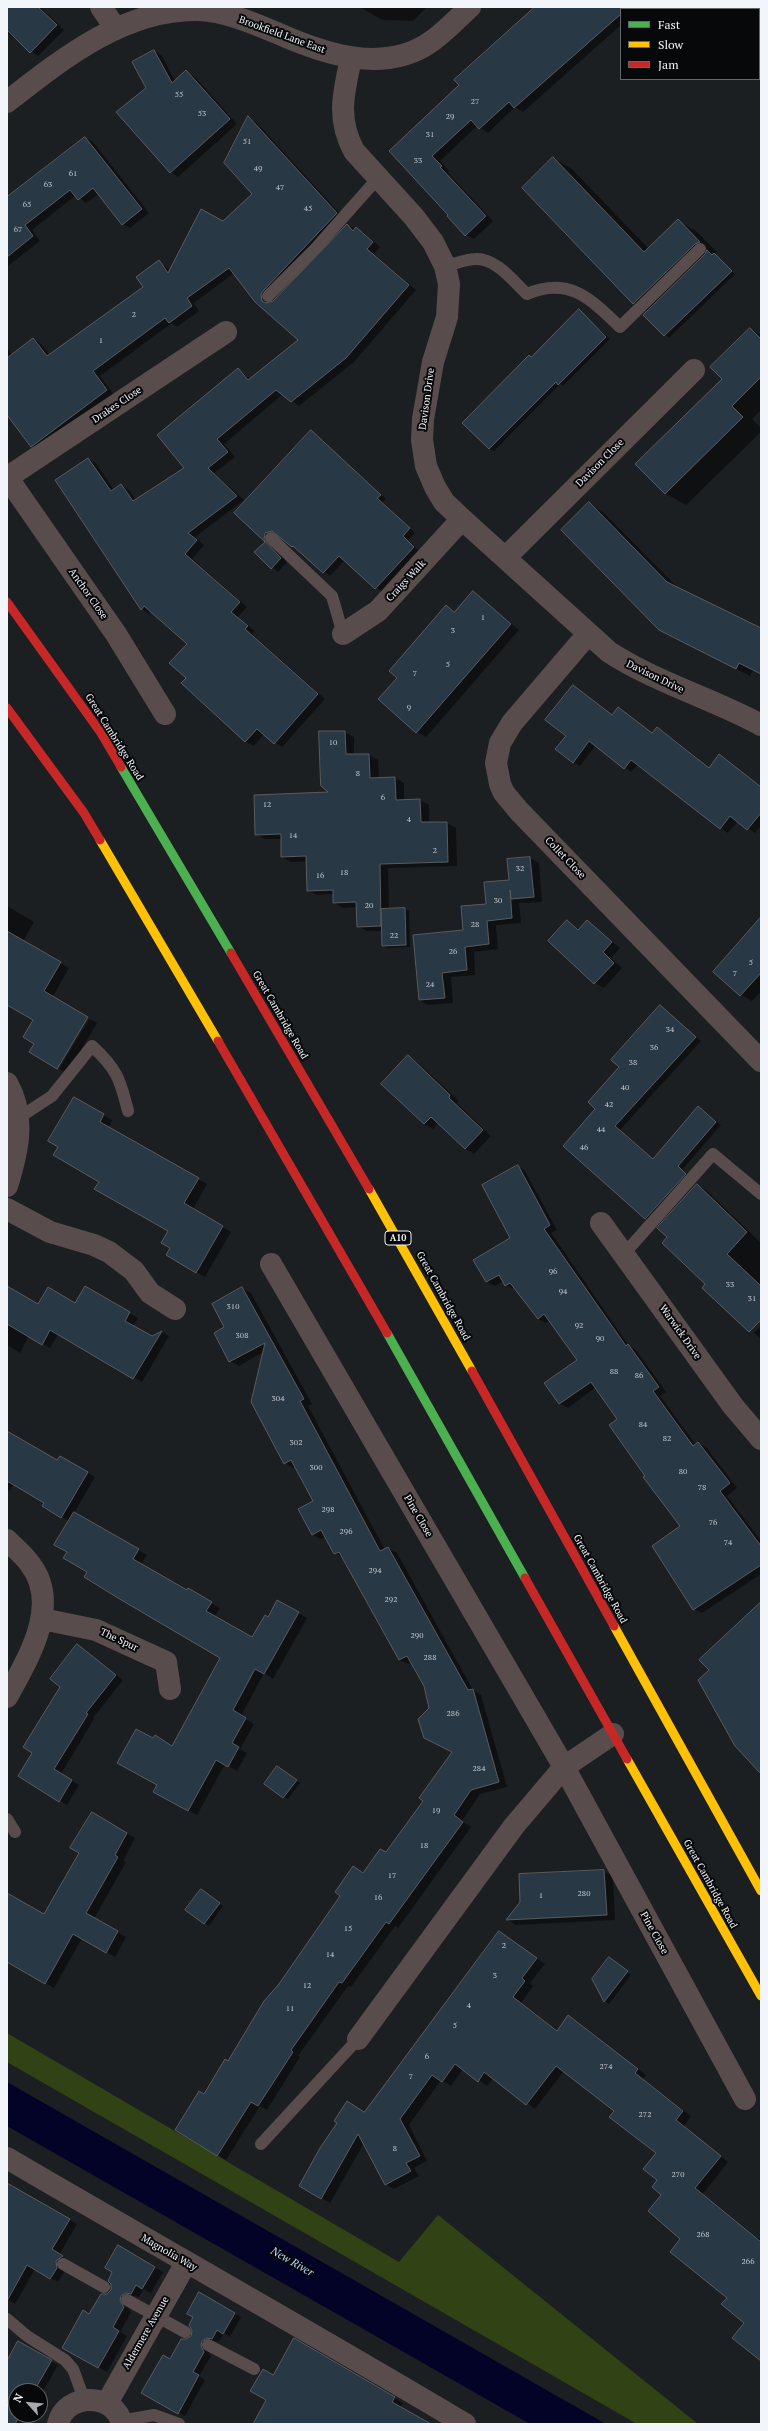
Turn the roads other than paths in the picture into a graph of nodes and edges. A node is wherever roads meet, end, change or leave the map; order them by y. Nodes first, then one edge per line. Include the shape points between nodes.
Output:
1 (101, 7) edge
2 (470, 7) edge
3 (116, 29) junction
4 (351, 58) junction
5 (7, 102) edge
6 (378, 178) junction
7 (700, 249) dead end
8 (445, 266) junction
9 (268, 296) dead end
10 (226, 332) dead end
11 (694, 370) dead end
12 (7, 477) edge
13 (462, 519) junction
14 (271, 538) dead end
15 (506, 557) junction
16 (7, 602) edge
17 (343, 634) joint
18 (588, 634) junction
19 (7, 708) edge
20 (165, 714) dead end
21 (761, 725) edge
22 (761, 1061) edge
23 (7, 1083) edge
24 (128, 1111) dead end
25 (20, 1117) junction
26 (7, 1186) edge
27 (761, 1194) edge
28 (7, 1209) edge
29 (601, 1223) dead end
30 (624, 1254) junction
31 (271, 1264) dead end
32 (176, 1309) dead end
33 (761, 1439) edge
34 (7, 1540) edge
35 (42, 1619) junction
36 (170, 1689) dead end
37 (7, 1698) edge
38 (613, 1734) junction
39 (564, 1767) junction
40 (7, 1820) edge
41 (15, 1832) dead end
42 (761, 1891) edge
43 (761, 1996) edge
44 (358, 2039) joint
45 (745, 2099) dead end
46 (261, 2144) dead end
47 (7, 2158) edge
48 (186, 2263) junction
49 (63, 2264) dead end
50 (104, 2287) dead end
51 (128, 2300) dead end
52 (156, 2316) junction
53 (7, 2319) edge
54 (185, 2332) dead end
55 (208, 2345) dead end
56 (254, 2369) dead end
57 (84, 2399) junction
58 (106, 2403) junction
59 (122, 2422) edge
60 (58, 2424) edge
61 (179, 2424) edge
62 (465, 2424) edge

1 - 3 street
2 - 4 street, Brookfield Lane East via 431,42 415,50 373,60
3 - 4 street, Brookfield Lane East via 152,15 200,10 249,21 317,50
3 - 5 street, Brookfield Lane East via 74,53
4 - 6 street, Davison Drive via 342,107 342,126 354,151
6 - 8 street, Davison Drive via 414,217 433,242
6 - 9 lane via 315,249
7 - 8 lane via 620,327 597,305 570,289 543,287 527,294 504,272 488,262 476,259
8 - 13 street, Davison Drive via 449,284 447,317 426,393 422,440 426,466 435,487 444,502
10 - 12 street, Drakes Close
11 - 15 street, Davison Close
12 - 20 street, Anchor Close via 116,634
13 - 15 street, Davison Drive
13 - 17 street, Craigs Walk via 378,611
14 - 17 lane via 332,596
15 - 18 street, Davison Drive
16 - 42 highway, Great Cambridge Road / A10 via 101,733 412,1262
18 - 21 street, Davison Drive via 634,668 737,712
18 - 22 street, Collet Close via 503,735 496,763 500,784 504,793 520,810
19 - 38 highway, Great Cambridge Road via 84,813 368,1297
23 - 25 street via 15,1098
24 - 25 lane via 114,1068 92,1046 52,1096
25 - 26 street via 18,1141
27 - 30 lane via 713,1154
28 - 32 street via 50,1232 109,1252 134,1271 150,1293
29 - 30 street, Warwick Drive
30 - 33 street, Warwick Drive via 733,1406
31 - 39 street, Pine Close
34 - 35 street via 31,1564 38,1578 43,1604
35 - 36 street, The Spur via 96,1630 166,1662
35 - 37 street via 22,1670
38 - 39 street
38 - 43 highway, Great Cambridge Road
39 - 44 street via 514,1826
39 - 45 street, Pine Close
40 - 41 lane
44 - 46 lane
47 - 48 street, Magnolia Way
48 - 52 street, Aldermere Avenue
48 - 62 street, Magnolia Way
49 - 50 lane
51 - 52 lane
52 - 54 lane
52 - 58 street, Aldermere Avenue
53 - 57 lane via 27,2336 65,2360 73,2369
55 - 56 lane
57 - 58 street
57 - 60 street via 73,2403 64,2411
58 - 59 street via 116,2411
59 - 61 lane via 154,2415

